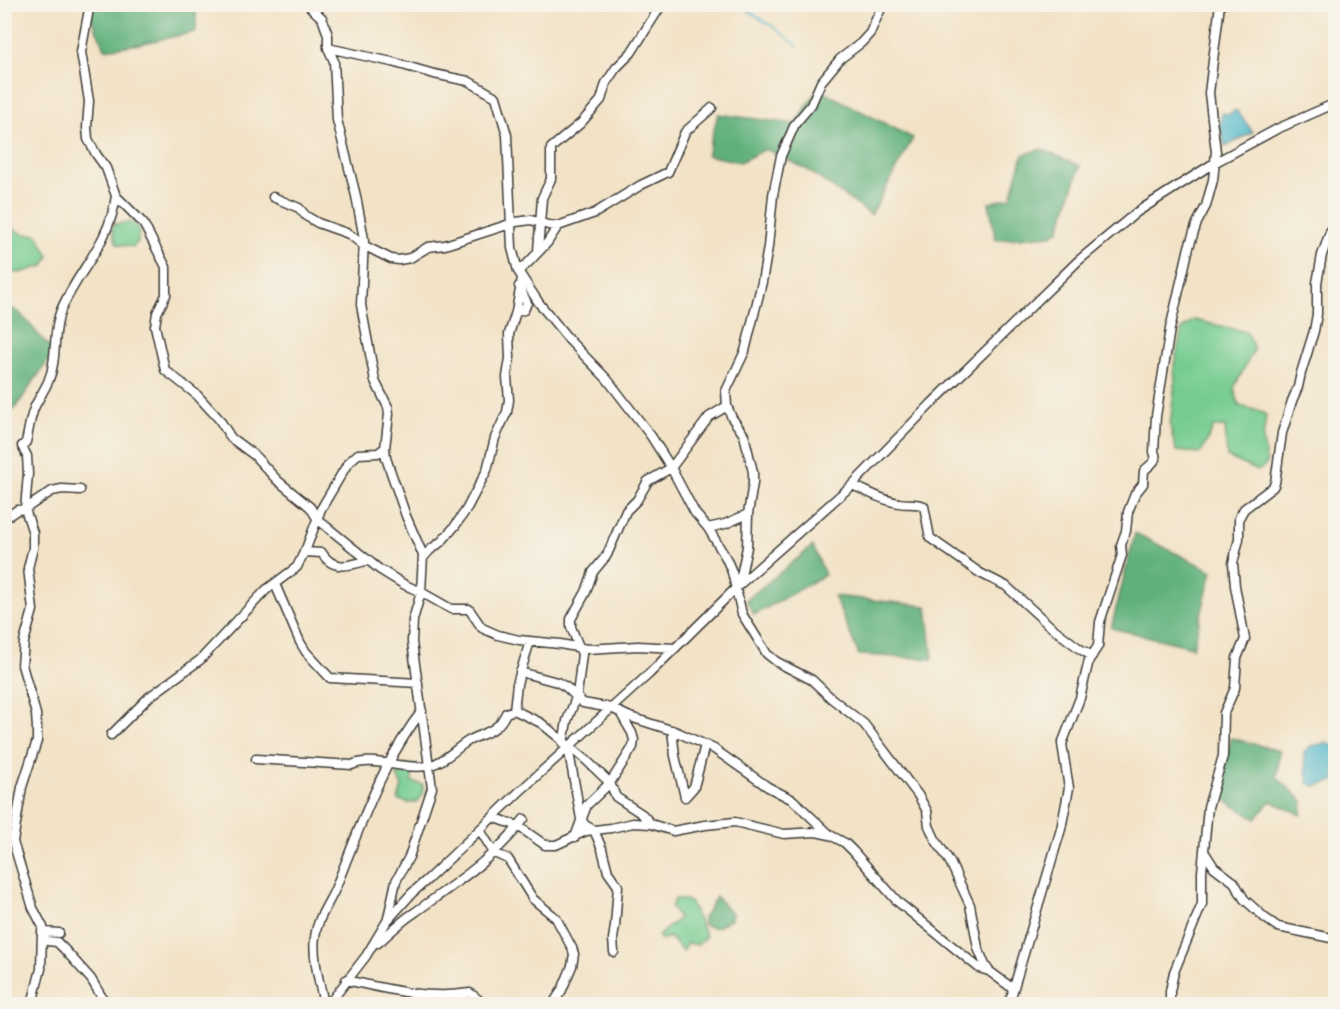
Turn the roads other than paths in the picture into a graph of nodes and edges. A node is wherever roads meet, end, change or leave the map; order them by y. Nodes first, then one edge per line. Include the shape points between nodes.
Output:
1 (90, 4) edge
2 (307, 4) edge
3 (662, 4) edge
4 (883, 4) edge
5 (1220, 4) edge
6 (328, 48) junction
7 (1335, 103) edge
8 (712, 108) dead end
9 (1214, 162) junction
10 (116, 196) junction
11 (273, 197) dead end
12 (1335, 215) edge
13 (539, 221) junction
14 (511, 225) junction
15 (558, 226) junction
16 (363, 245) junction
17 (538, 251) junction
18 (520, 278) junction
19 (727, 406) junction
20 (385, 448) junction
21 (671, 468) junction
22 (852, 485) junction
23 (80, 490) dead end
24 (25, 509) junction
25 (748, 514) junction
26 (4, 519) edge
27 (317, 519) junction
28 (708, 528) junction
29 (304, 552) junction
30 (423, 558) junction
31 (369, 560) junction
32 (275, 584) junction
33 (737, 587) junction
34 (421, 592) junction
35 (530, 641) junction
36 (580, 648) junction
37 (675, 648) junction
38 (1092, 656) junction
39 (520, 672) junction
40 (418, 683) junction
41 (577, 695) junction
42 (611, 708) junction
43 (514, 710) junction
44 (422, 711) junction
45 (620, 713) junction
46 (672, 730) junction
47 (111, 735) dead end
48 (566, 744) junction
49 (705, 745) junction
50 (256, 759) dead end
51 (389, 764) junction
52 (430, 765) junction
53 (610, 783) junction
54 (493, 817) junction
55 (580, 819) junction
56 (521, 822) junction
57 (651, 824) junction
58 (4, 825) edge
59 (480, 830) junction
60 (594, 830) junction
61 (830, 835) junction
62 (574, 837) junction
63 (13, 840) junction
64 (494, 853) junction
65 (1205, 853) junction
66 (387, 921) junction
67 (43, 930) junction
68 (59, 933) dead end
69 (1335, 939) edge
70 (371, 949) junction
71 (614, 952) dead end
72 (988, 971) junction
73 (346, 980) junction
74 (1012, 988) junction
75 (32, 1005) edge
76 (106, 1005) edge
77 (327, 1005) edge
78 (484, 1005) edge
79 (553, 1005) edge
80 (1009, 1005) edge
81 (1170, 1005) edge

1 - 10 street via 81,52 89,101 88,139 106,168
2 - 6 street via 322,18
3 - 13 street via 631,53 606,83 601,100 551,148 551,179 542,198
4 - 19 street via 870,33 821,82 781,156 766,265 745,351 726,391
5 - 9 street via 1209,93 1216,144
6 - 14 street via 468,81 495,97 507,135
6 - 16 street via 334,61 337,120 356,196
7 - 9 street
8 - 15 street via 685,132 668,172 595,213
9 - 22 street via 1096,244
9 - 38 street via 1209,195 1189,247 1170,329 1156,416 1155,457 1144,471 1143,484 1128,512 1122,555
10 - 24 street via 109,227 60,312 48,383 22,446 28,474
10 - 27 street via 143,223 166,267 166,295 155,326 165,370 197,395 231,438 310,507
11 - 16 street via 349,234
12 - 65 street via 1322,255 1314,331 1282,433 1275,483 1239,518 1233,563 1245,639 1224,713 1222,756 1208,807
13 - 14 street
13 - 15 street
13 - 17 street
14 - 16 street via 428,247 402,260 391,259
14 - 18 street
15 - 17 street
16 - 20 street via 361,305 375,381 388,407
17 - 18 street
18 - 21 street via 633,411
18 - 30 street via 509,334 507,412 487,470 455,526
19 - 21 street via 709,417
19 - 25 street via 744,435 753,472
20 - 27 street via 352,458
20 - 30 street
21 - 28 street
21 - 36 street via 648,481 626,511 607,555 593,572 571,619
22 - 33 street
22 - 38 street via 889,501 922,505 930,538 1006,586
23 - 24 street via 52,491
24 - 26 street
24 - 63 street via 33,533 27,568 33,610 22,665 36,714 37,741 22,787
25 - 28 street
25 - 33 street via 747,547
27 - 29 street
27 - 31 street
28 - 33 street
29 - 31 street via 322,553 340,566
29 - 32 street via 297,567
30 - 34 street
31 - 34 street
32 - 40 street via 300,642 330,678
32 - 47 street via 200,660 149,698
33 - 37 street
33 - 72 street via 742,614 767,654 813,680 864,724 918,795 935,839 970,905 978,948
34 - 35 street via 451,609 470,609 482,628
34 - 40 street via 412,630
35 - 36 street
35 - 39 street
36 - 37 street
36 - 41 street
37 - 42 street
38 - 74 street via 1062,744 1069,788 1061,829
39 - 41 street via 557,682
39 - 43 street
40 - 44 street
41 - 42 street via 583,703
41 - 48 street via 567,721
42 - 45 street
42 - 48 street
43 - 48 street via 542,723
43 - 52 street via 506,713 495,729
44 - 51 street
44 - 52 street
45 - 46 street
45 - 53 street via 634,740
46 - 49 street
46 - 49 street via 685,796 694,787
48 - 53 street
48 - 54 street
48 - 55 street
49 - 61 street via 768,788 793,800
50 - 51 street
51 - 52 street
51 - 77 street via 316,930 315,949
52 - 66 street via 432,788 409,857 396,881
53 - 55 street via 587,805
53 - 57 street via 616,797
54 - 56 street
54 - 59 street
55 - 60 street
55 - 62 street
56 - 62 street via 545,844 556,845
56 - 64 street
57 - 60 street
57 - 61 street via 682,831 735,822 784,834
58 - 63 street
59 - 64 street
59 - 66 street
60 - 62 street
60 - 71 street via 608,872 618,886
61 - 72 street via 845,843 918,920
63 - 67 street
64 - 70 street
64 - 79 street via 508,859 533,899 556,918 572,948 572,966
65 - 69 street via 1214,867 1234,882 1244,899 1278,927
65 - 81 street via 1202,904 1174,972
66 - 70 street
67 - 68 street
67 - 75 street via 41,969
67 - 76 street via 44,938 57,942 91,979
70 - 73 street
72 - 74 street
73 - 77 street
73 - 78 street via 404,993 470,993
74 - 80 street

